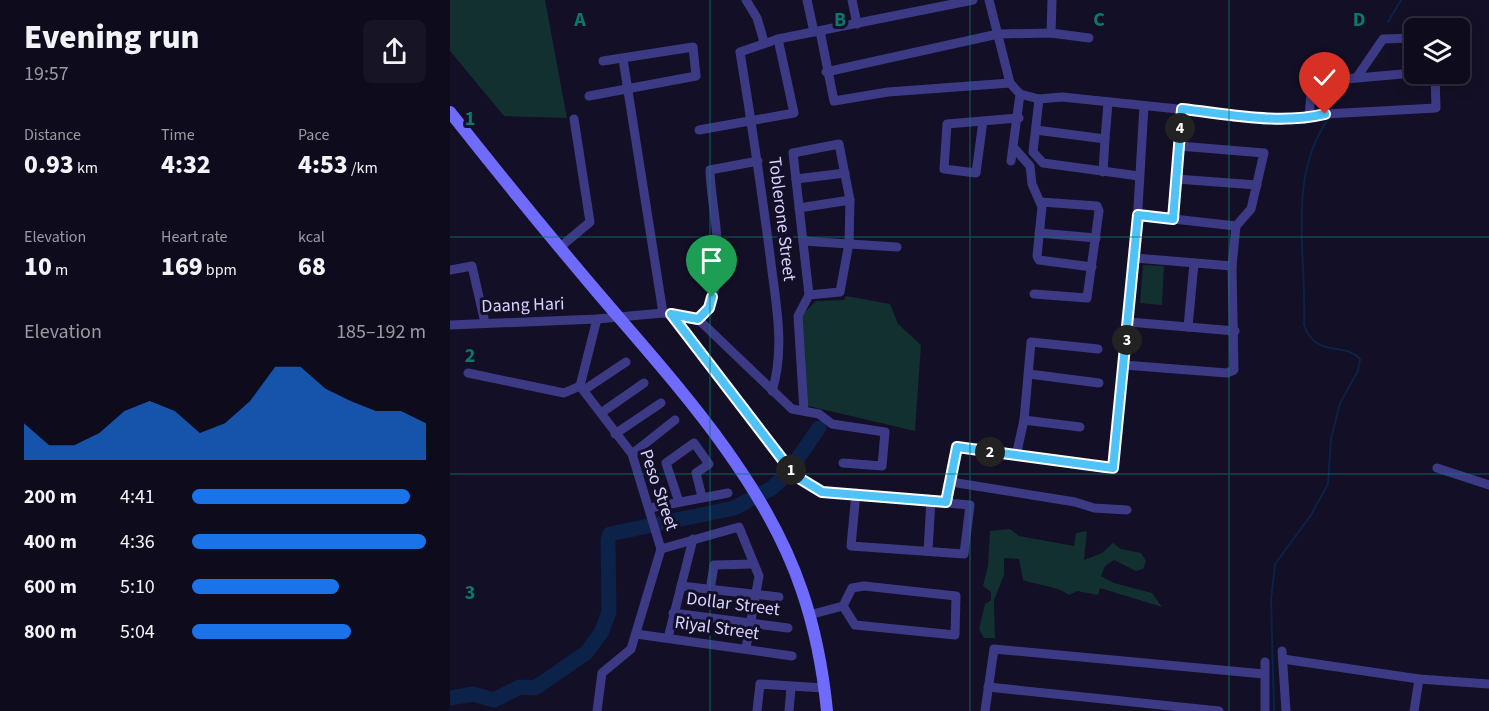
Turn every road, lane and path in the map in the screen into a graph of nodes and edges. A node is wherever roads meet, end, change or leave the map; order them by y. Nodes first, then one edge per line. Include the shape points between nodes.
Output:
1 (746, 0) edge
2 (807, 0) edge
3 (852, 0) edge
4 (973, 0) edge
5 (989, 0) edge
6 (1052, 0) edge
7 (955, 2) edge
8 (857, 24) junction
9 (817, 31) junction
10 (1051, 33) junction
11 (998, 34) junction
12 (1089, 38) dead end
13 (1404, 38) edge
14 (778, 39) junction
15 (764, 42) junction
16 (624, 59) junction
17 (603, 61) dead end
18 (826, 72) junction
19 (1404, 74) edge
20 (1357, 77) junction
21 (1010, 83) junction
22 (1435, 84) edge
23 (627, 87) junction
24 (1020, 94) junction
25 (589, 96) dead end
26 (1039, 99) junction
27 (1108, 103) junction
28 (1144, 106) junction
29 (1182, 109) junction
30 (450, 112) edge
31 (1018, 118) junction
32 (1309, 118) junction
33 (574, 119) dead end
34 (751, 121) junction
35 (983, 121) junction
36 (699, 130) dead end
37 (1036, 130) junction
38 (1105, 139) junction
39 (1179, 146) junction
40 (1014, 149) junction
41 (758, 161) junction
42 (1011, 161) dead end
43 (1103, 172) junction
44 (845, 173) junction
45 (1139, 176) junction
46 (796, 179) junction
47 (1176, 179) junction
48 (1257, 185) junction
49 (850, 200) junction
50 (1041, 202) junction
51 (799, 208) junction
52 (1138, 215) junction
53 (1173, 219) junction
54 (1236, 226) junction
55 (1040, 232) junction
56 (1096, 238) junction
57 (802, 241) junction
58 (849, 243) junction
59 (897, 247) dead end
60 (559, 248) junction
61 (1136, 258) junction
62 (1194, 263) junction
63 (1232, 266) junction
64 (1092, 267) junction
65 (450, 270) edge
66 (1034, 294) dead end
67 (809, 295) junction
68 (667, 313) junction
69 (617, 316) junction
70 (597, 319) junction
71 (698, 319) junction
72 (1129, 322) junction
73 (485, 323) junction
74 (450, 325) edge
75 (1188, 327) junction
76 (1235, 331) junction
77 (1098, 349) dead end
78 (626, 362) dead end
79 (1124, 364) junction
80 (468, 373) dead end
81 (1029, 374) junction
82 (644, 383) dead end
83 (1099, 383) dead end
84 (582, 388) junction
85 (772, 391) junction
86 (661, 403) dead end
87 (804, 411) junction
88 (601, 413) junction
89 (675, 420) dead end
90 (1024, 420) junction
91 (1080, 427) dead end
92 (615, 434) junction
93 (632, 454) junction
94 (1016, 456) junction
95 (843, 463) dead end
96 (1437, 468) dead end
97 (951, 482) junction
98 (1489, 485) edge
99 (728, 493) dead end
100 (856, 493) junction
101 (702, 497) junction
102 (931, 500) junction
103 (679, 502) junction
104 (946, 502) junction
105 (650, 508) junction
106 (1127, 510) dead end
107 (693, 539) junction
108 (662, 549) junction
109 (928, 551) junction
110 (754, 564) junction
111 (681, 586) junction
112 (710, 590) junction
113 (757, 595) junction
114 (779, 597) dead end
115 (843, 606) junction
116 (673, 613) junction
117 (809, 615) junction
118 (751, 623) junction
119 (788, 628) dead end
120 (636, 634) junction
121 (668, 638) junction
122 (747, 648) junction
123 (792, 656) dead end
124 (1265, 662) dead end
125 (1264, 674) junction
126 (1419, 679) junction
127 (1489, 684) edge
128 (988, 687) junction
129 (791, 688) junction
130 (824, 688) junction
131 (597, 711) edge
132 (757, 711) edge
133 (789, 711) edge
134 (827, 711) edge
135 (985, 711) edge
136 (1219, 711) edge
137 (1265, 711) edge
138 (1286, 711) edge
139 (1414, 711) edge

1 - 15 street via 757,18
2 - 9 street
3 - 8 street
4 - 7 street
5 - 11 street
6 - 10 street
7 - 8 street
8 - 9 street
9 - 14 street
9 - 18 street
10 - 11 street
10 - 12 street
11 - 18 street
11 - 21 street
13 - 20 street via 1383,39
14 - 15 street
14 - 34 street via 794,113
15 - 34 street, Toblerone Street via 740,51
16 - 17 street
16 - 23 street
16 - 23 street via 693,47 697,72 696,76
18 - 21 street via 834,101 888,92
19 - 20 street
20 - 32 street via 1323,81 1311,93
21 - 24 street
22 - 32 street via 1436,108
23 - 25 street
23 - 68 street
24 - 26 street
24 - 31 street
26 - 27 street via 1062,96
26 - 37 street
27 - 28 street
27 - 38 street
28 - 29 street
28 - 45 street
29 - 32 street via 1275,119
29 - 39 street
30 - 60 street
31 - 35 street
31 - 40 street
33 - 60 street via 590,222
34 - 36 street
34 - 41 street, Toblerone Street
35 - 35 street via 976,173 944,169 947,124
37 - 38 street
37 - 43 street via 1033,152 1043,163
38 - 43 street
39 - 47 street
39 - 48 street via 1264,153
40 - 42 street
40 - 50 street via 1030,165 1032,184
41 - 71 street via 710,171 718,271 709,308
41 - 85 street, Toblerone Street via 777,319 779,370
43 - 45 street
44 - 46 street
44 - 46 street via 839,144 793,153
44 - 49 street
45 - 52 street
46 - 51 street
47 - 48 street
47 - 53 street
48 - 54 street via 1251,209
49 - 51 street
49 - 58 street
50 - 55 street
50 - 56 street via 1096,206
51 - 57 street
52 - 53 street
52 - 61 street
53 - 54 street
54 - 63 street
55 - 56 street
55 - 64 street via 1037,256 1041,262
56 - 64 street
57 - 58 street
57 - 67 street
58 - 59 street
58 - 67 street via 840,291
60 - 69 street
61 - 62 street
61 - 72 street
62 - 63 street
62 - 75 street
63 - 76 street
64 - 66 street via 1087,298
65 - 73 street via 472,266
67 - 87 street via 798,316
68 - 69 street, Daang Hari
68 - 71 street, Daang Hari
68 - 100 street via 799,478 822,492
69 - 70 street, Daang Hari
69 - 117 street via 678,386 756,496 780,539
70 - 73 street, Daang Hari
70 - 84 street
71 - 85 street
72 - 75 street
72 - 79 street
73 - 74 street, Daang Hari
75 - 76 street
76 - 79 street via 1234,370 1227,373
77 - 81 street via 1031,342
78 - 84 street
79 - 94 street via 1113,468
80 - 84 street via 564,393
81 - 83 street
81 - 90 street
82 - 88 street
84 - 88 street, Peso Street
85 - 87 street via 792,409
86 - 92 street
87 - 95 street via 819,414 832,424 885,432 882,466
88 - 92 street, Peso Street
89 - 93 street
90 - 91 street
90 - 94 street
92 - 93 street, Peso Street
93 - 105 street, Peso Street
94 - 97 street via 957,447
96 - 98 street
97 - 104 street
97 - 106 street via 1094,508
99 - 101 street
100 - 102 street
100 - 109 street via 851,546
101 - 103 street
101 - 103 street via 696,473 709,464 694,443 666,464
102 - 104 street
102 - 109 street
103 - 105 street
104 - 109 street via 970,505 964,554
105 - 108 street, Peso Street
107 - 108 street
107 - 110 street via 739,527
107 - 111 street
108 - 120 street
110 - 112 street via 714,565
110 - 113 street via 759,576
111 - 112 street
111 - 116 street
112 - 113 street
113 - 114 street
113 - 118 street
115 - 115 street via 852,588 864,586 956,596 955,634 855,625
115 - 117 street
116 - 118 street, Dollar Street
116 - 121 street
117 - 130 street
118 - 119 street, Dollar Street
118 - 122 street
120 - 121 street, Riyal Street
120 - 131 street via 631,649 602,673
121 - 122 street, Riyal Street
122 - 123 street, Riyal Street
124 - 125 street
125 - 128 street via 994,649
125 - 137 street
126 - 127 street
126 - 138 street via 1282,655
126 - 139 street
128 - 135 street
128 - 136 street
129 - 130 street
129 - 132 street via 760,684
129 - 133 street
130 - 134 street

